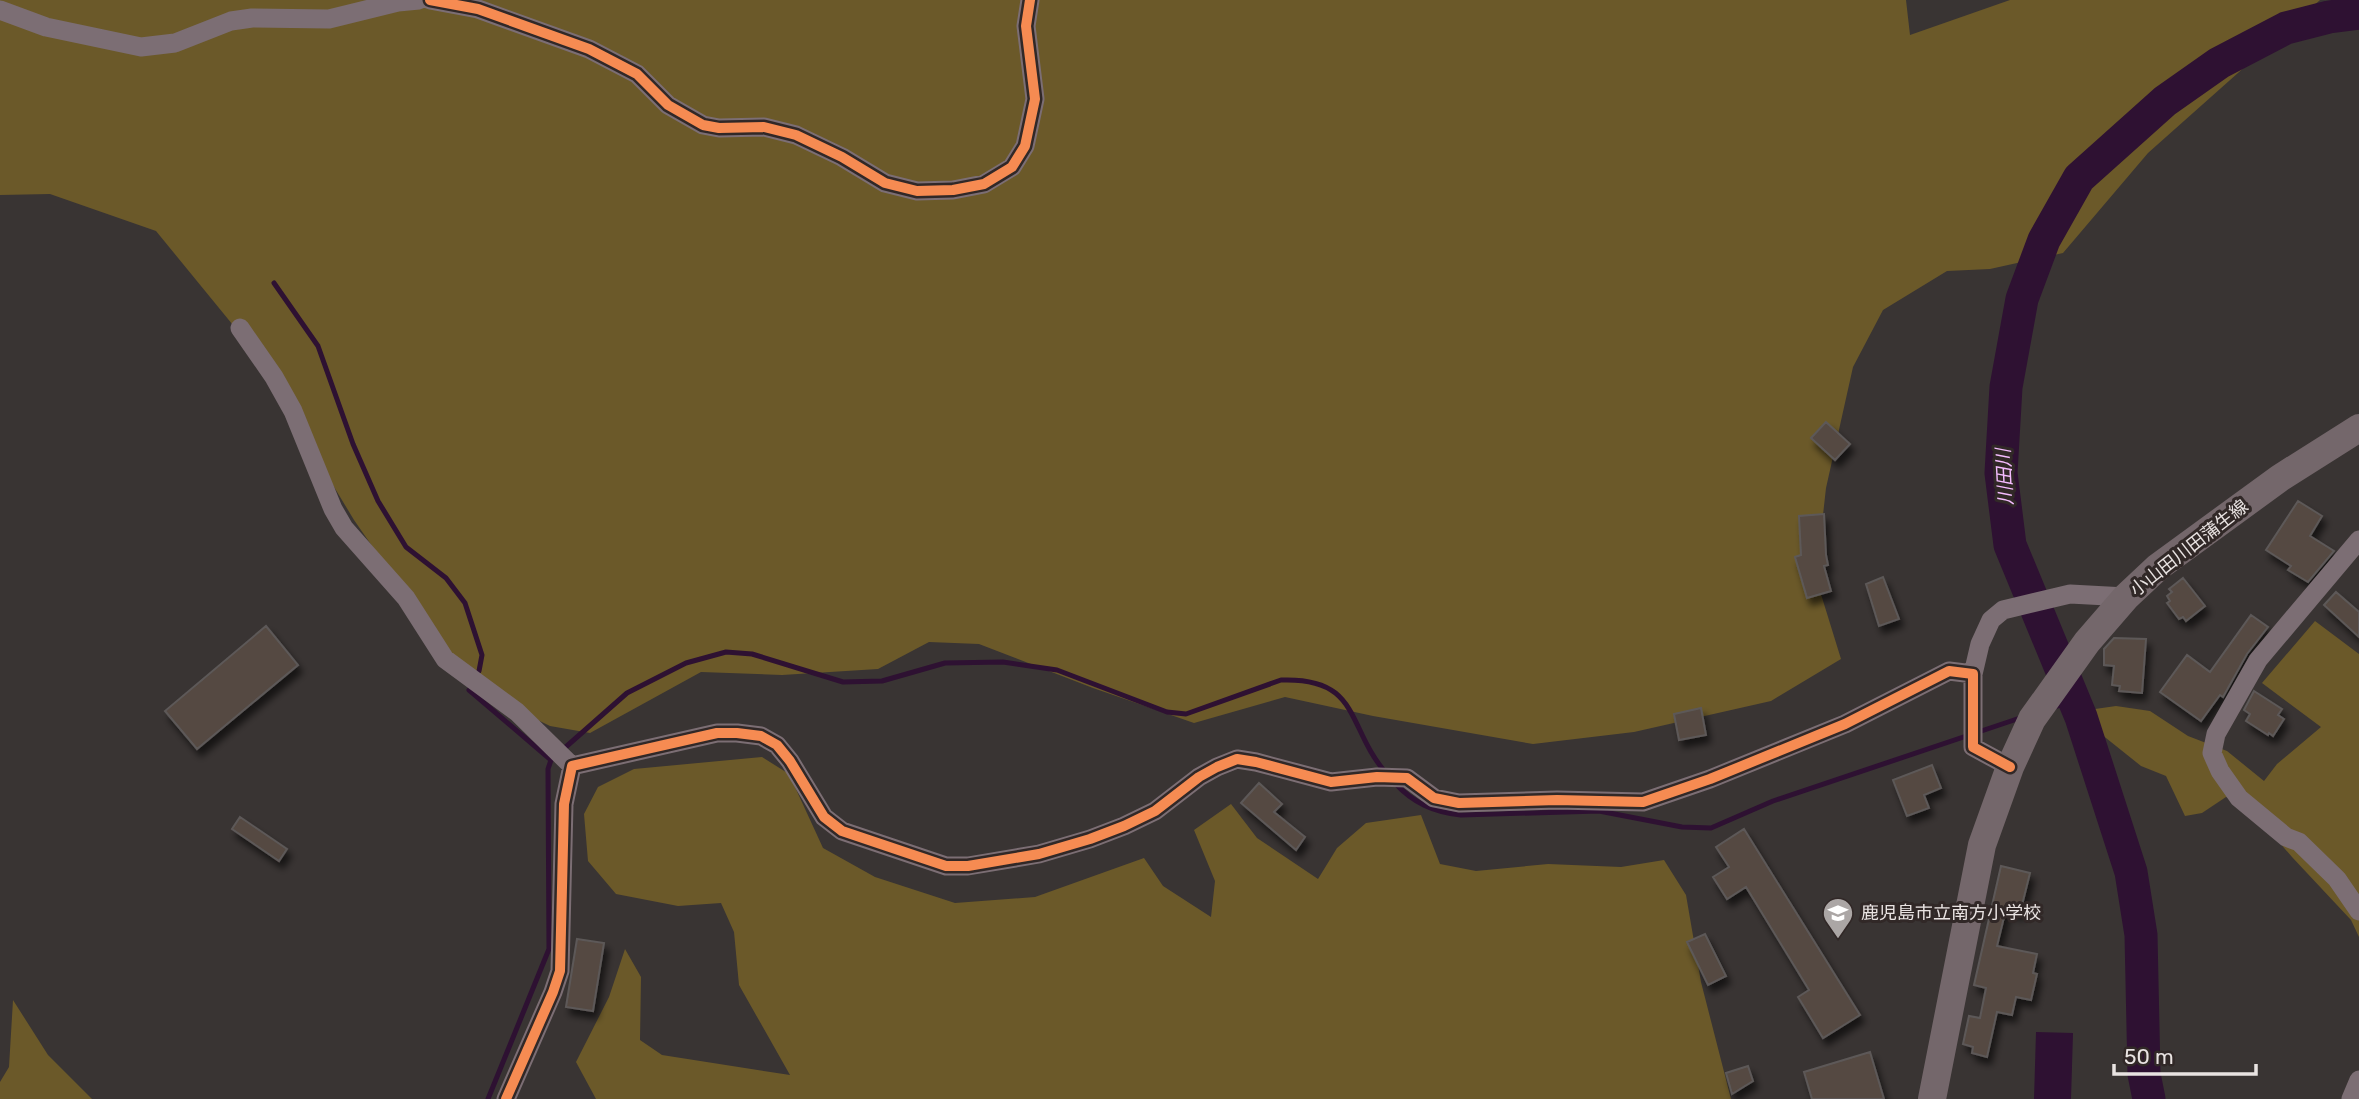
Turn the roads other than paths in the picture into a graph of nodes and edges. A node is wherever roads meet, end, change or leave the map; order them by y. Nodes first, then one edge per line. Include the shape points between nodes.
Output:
1 (419, 0) edge
2 (430, 0) edge
3 (1030, 0) edge
4 (0, 10) edge
5 (240, 328) dead end
6 (2359, 428) edge
7 (2359, 540) edge
8 (2126, 597) junction
9 (1973, 674) junction
10 (562, 757) junction
11 (2010, 767) junction
12 (2359, 911) edge
13 (2359, 1080) edge
14 (506, 1099) edge
15 (1932, 1099) edge
16 (2351, 1099) edge

1 - 4 street via 329,19 231,21 176,43 141,47 47,27
2 - 3 street via 478,9 589,48 637,74 668,105 703,125 764,127 796,135 885,183 917,191 984,184 1012,167 1025,146 1035,99 1026,26
5 - 10 street via 293,411 344,528 406,598 445,659 517,712
6 - 8 main road, 小山田川田蒲生線 via 2214,525
7 - 12 street via 2258,660 2216,734 2212,753 2239,798 2286,837 2299,842 2337,879
8 - 9 street via 2070,594 2003,610 1992,620 1980,644
8 - 11 main road, 小山田川田蒲生線 via 2032,719
9 - 10 street via 1950,671 1845,724 1643,802 1459,803 1434,798 1407,778 1331,782 1237,759 1199,777 1155,811 1090,839 996,862 946,866 842,831 824,817 777,745 761,736 717,733
9 - 11 street via 1973,747
10 - 14 street via 560,971
11 - 15 main road, 小山田川田蒲生線 via 1982,845
13 - 16 street

